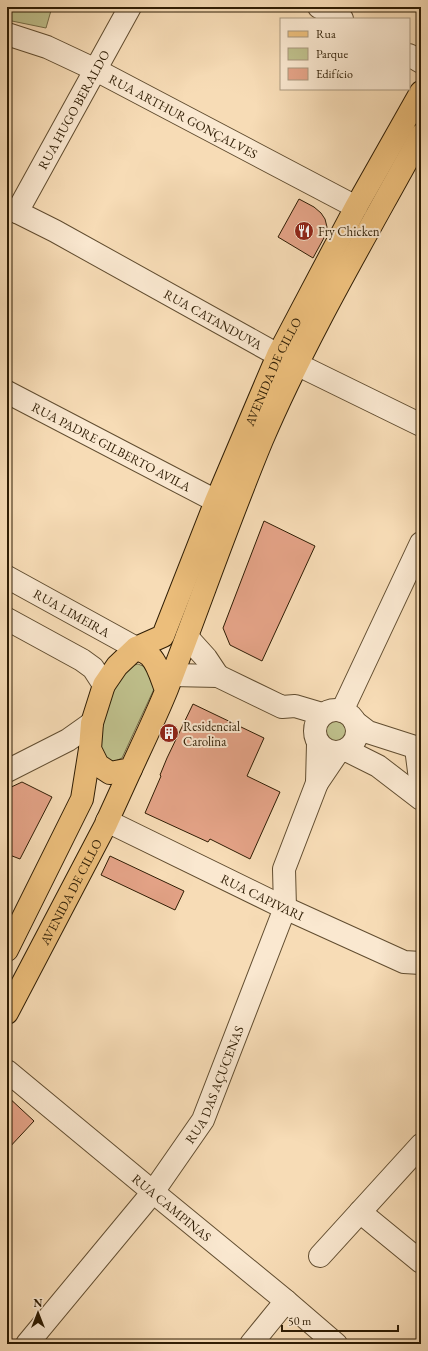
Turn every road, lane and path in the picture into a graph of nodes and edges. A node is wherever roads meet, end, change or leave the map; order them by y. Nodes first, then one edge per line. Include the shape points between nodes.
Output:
1 (130, 7) edge
2 (319, 7) edge
3 (340, 18) edge
4 (7, 34) edge
5 (410, 56) edge
6 (421, 62) edge
7 (96, 70) junction
8 (421, 92) edge
9 (421, 136) edge
10 (356, 207) junction
11 (12, 211) edge
12 (287, 360) junction
13 (7, 392) edge
14 (421, 425) edge
15 (216, 501) junction
16 (421, 543) edge
17 (7, 577) edge
18 (7, 619) edge
19 (187, 637) junction
20 (136, 648) junction
21 (218, 676) junction
22 (169, 682) junction
23 (104, 685) junction
24 (92, 723) junction
25 (330, 725) junction
26 (419, 748) edge
27 (90, 749) junction
28 (342, 751) junction
29 (378, 766) junction
30 (132, 770) junction
31 (7, 771) edge
32 (317, 783) junction
33 (421, 787) edge
34 (421, 799) edge
35 (107, 821) junction
36 (285, 908) junction
37 (7, 950) edge
38 (421, 963) edge
39 (7, 1013) edge
40 (7, 1071) edge
41 (421, 1145) edge
42 (153, 1192) junction
43 (360, 1212) junction
44 (320, 1256) dead end
45 (421, 1262) edge
46 (286, 1301) junction
47 (27, 1344) edge
48 (251, 1344) edge
49 (336, 1344) edge

1 - 7 street, RUA HUGO BERALDO
2 - 3 street
4 - 7 street, RUA ARTHUR GONÇALVES via 47,47
5 - 6 street
7 - 10 street, RUA ARTHUR GONÇALVES
7 - 11 street, RUA HUGO BERALDO
8 - 10 main road, AVENIDA DE CILLO
9 - 12 main road, AVENIDA DE CILLO via 333,294
10 - 12 main road, AVENIDA DE CILLO
11 - 12 street, RUA CATANDUVA via 55,231
12 - 14 street, RUA CATANDUVA
12 - 15 main road, AVENIDA DE CILLO
12 - 19 main road, AVENIDA DE CILLO via 262,440
13 - 15 street, RUA PADRE GILBERTO AVILA
15 - 20 main road, AVENIDA DE CILLO via 163,636
16 - 25 street, RUA DAS AÇUCENAS
17 - 20 street, RUA LIMEIRA
18 - 23 street via 93,668
19 - 21 street
19 - 22 main road, AVENIDA DE CILLO
20 - 22 main road via 151,657
20 - 23 main road, AVENIDA DE CILLO via 117,666
21 - 22 street
21 - 25 street via 282,707 296,706
22 - 30 main road, AVENIDA DE CILLO
23 - 24 main road, AVENIDA DE CILLO
24 - 27 main road, AVENIDA DE CILLO
24 - 31 street via 68,740
25 - 26 street via 368,732
25 - 28 street via 329,752
25 - 28 street, RUA DAS AÇUCENAS via 357,734 355,740
25 - 32 street, RUA DAS AÇUCENAS
26 - 29 street via 384,759
26 - 33 street
27 - 30 main road via 98,765 110,773
27 - 37 main road, AVENIDA DE CILLO via 82,799
28 - 29 street
28 - 32 street, RUA DAS AÇUCENAS
29 - 34 street
30 - 35 main road, AVENIDA DE CILLO
32 - 36 street, RUA DAS AÇUCENAS via 284,870
35 - 36 street, RUA CAPIVARI
35 - 39 main road, AVENIDA DE CILLO
36 - 38 street, RUA CAPIVARI via 404,962
36 - 42 street, RUA DAS AÇUCENAS via 204,1120
40 - 42 street, RUA CAMPINAS
41 - 43 street
42 - 46 street, RUA CAMPINAS
42 - 47 street, RUA DAS AÇUCENAS
43 - 44 street
43 - 45 street
46 - 48 street
46 - 49 street, RUA CAMPINAS

